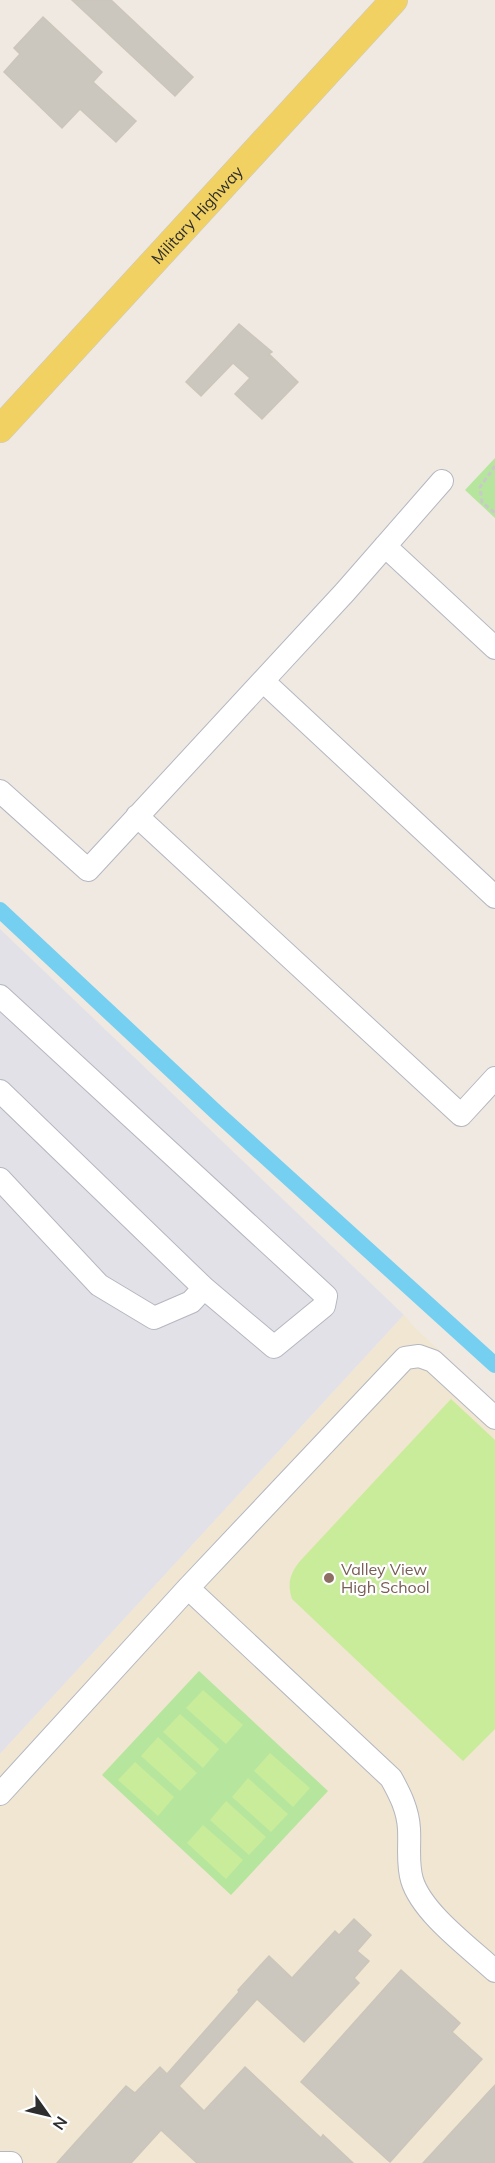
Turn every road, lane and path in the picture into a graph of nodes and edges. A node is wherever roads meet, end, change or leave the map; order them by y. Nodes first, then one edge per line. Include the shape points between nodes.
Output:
1 (394, 0) edge
2 (0, 429) edge
3 (495, 466) edge
4 (442, 481) dead end
5 (495, 513) edge
6 (385, 546) junction
7 (495, 648) edge
8 (263, 681) junction
9 (0, 791) edge
10 (137, 816) junction
11 (495, 897) edge
12 (3, 1004) edge
13 (495, 1078) edge
14 (0, 1091) edge
15 (0, 1179) edge
16 (204, 1288) junction
17 (495, 1418) edge
18 (188, 1588) junction
19 (0, 1794) edge
20 (495, 1971) edge
21 (0, 2163) edge
22 (11, 2163) edge

1 - 2 main road, Military Highway
3 - 5 path via 480,487 482,502
4 - 6 lane
6 - 7 lane
6 - 8 lane
8 - 10 lane
8 - 11 lane
9 - 10 lane via 88,870
10 - 13 lane via 461,1115
12 - 16 lane via 326,1296 324,1306 274,1347
14 - 16 lane
15 - 16 lane via 99,1285 154,1318 192,1302
17 - 18 lane via 432,1361 419,1356 405,1358
18 - 19 lane
18 - 20 lane via 391,1778 404,1801 411,1878 418,1896
21 - 22 lane

